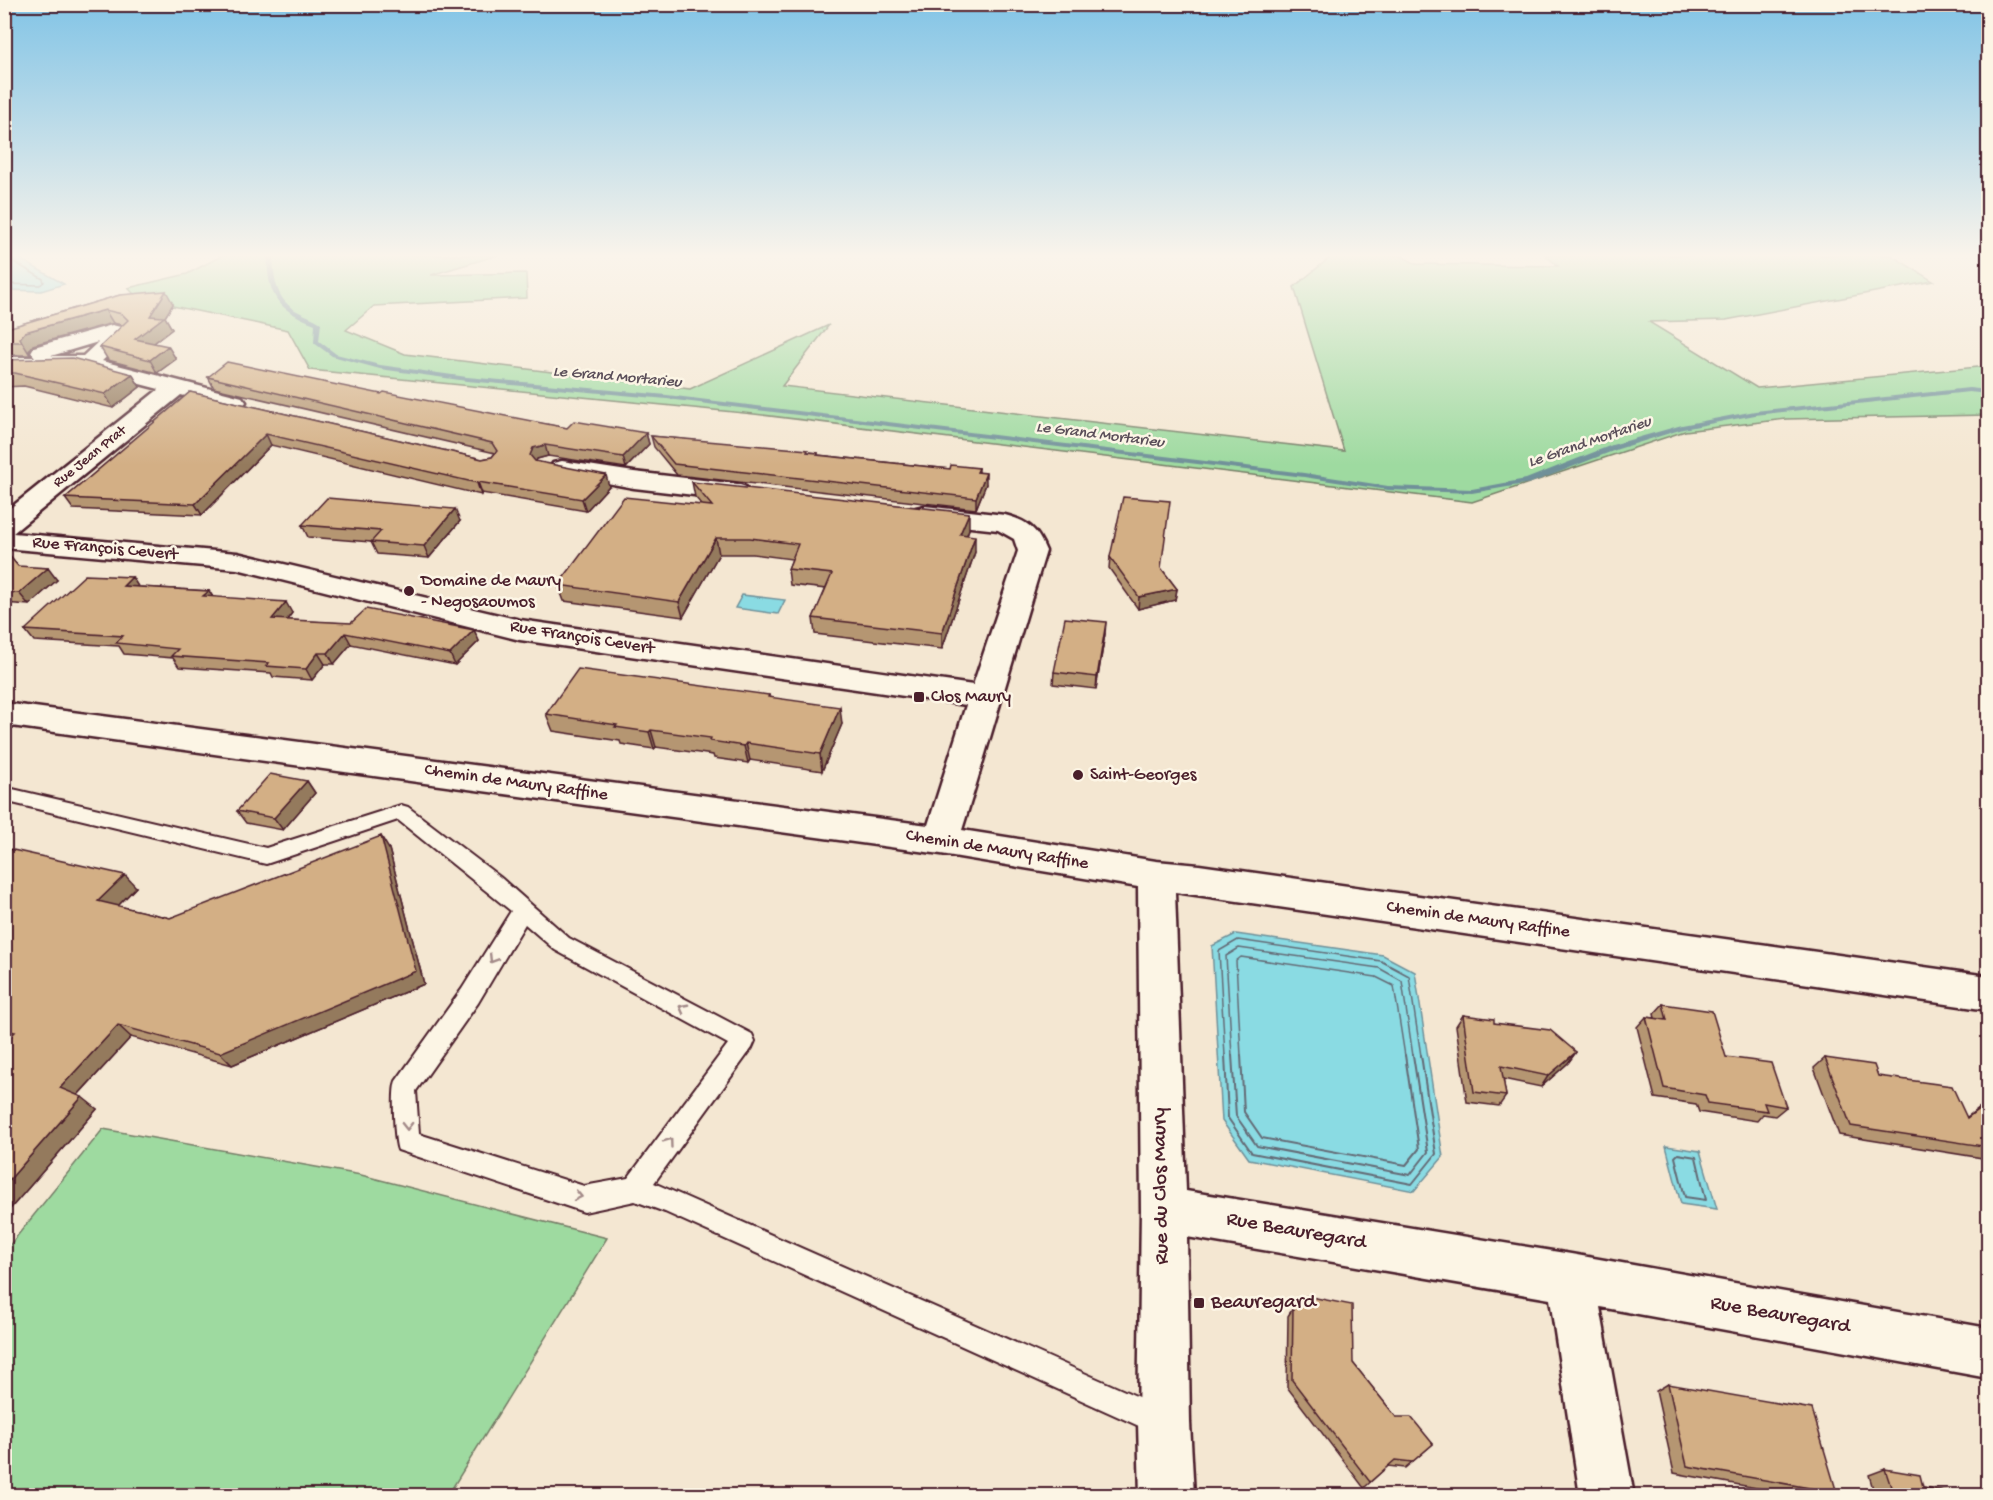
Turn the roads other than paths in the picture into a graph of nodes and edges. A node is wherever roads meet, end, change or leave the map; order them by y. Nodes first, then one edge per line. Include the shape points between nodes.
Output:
1 (82, 362) junction
2 (27, 363) junction
3 (4, 364) edge
4 (175, 388) junction
5 (256, 407) edge
6 (548, 465) edge
7 (762, 495) edge
8 (901, 511) edge
9 (4, 527) edge
10 (4, 540) edge
11 (984, 697) junction
12 (4, 714) edge
13 (4, 794) edge
14 (941, 840) junction
15 (1156, 876) junction
16 (523, 910) junction
17 (1989, 993) edge
18 (635, 1189) junction
19 (1164, 1210) junction
20 (1571, 1278) junction
21 (1989, 1353) edge
22 (1164, 1423) junction
23 (1167, 1496) edge
24 (1607, 1496) edge

1 - 2 street
1 - 2 street via 96,357 122,333 112,331 30,356
1 - 4 street
2 - 3 street
4 - 5 street
4 - 9 street, Rue Jean Prat
6 - 7 street
8 - 11 street via 1005,523 1026,535 1032,551
10 - 11 street, Rue François Cevert via 237,561 520,630
11 - 14 street
12 - 14 street, Chemin de Maury Raffine
13 - 16 lane via 266,856 401,812
14 - 15 street, Chemin de Maury Raffine
15 - 17 street, Chemin de Maury Raffine
15 - 19 street, Rue du Clos Maury
18 -> 16 lane via 744,1041 562,944
16 -> 18 lane via 470,996 404,1089 407,1142 584,1199
18 - 22 lane
19 - 20 street, Rue Beauregard
19 - 22 street, Rue du Clos Maury
20 - 21 street, Rue Beauregard
20 - 24 street
22 - 23 street, Rue du Clos Maury

